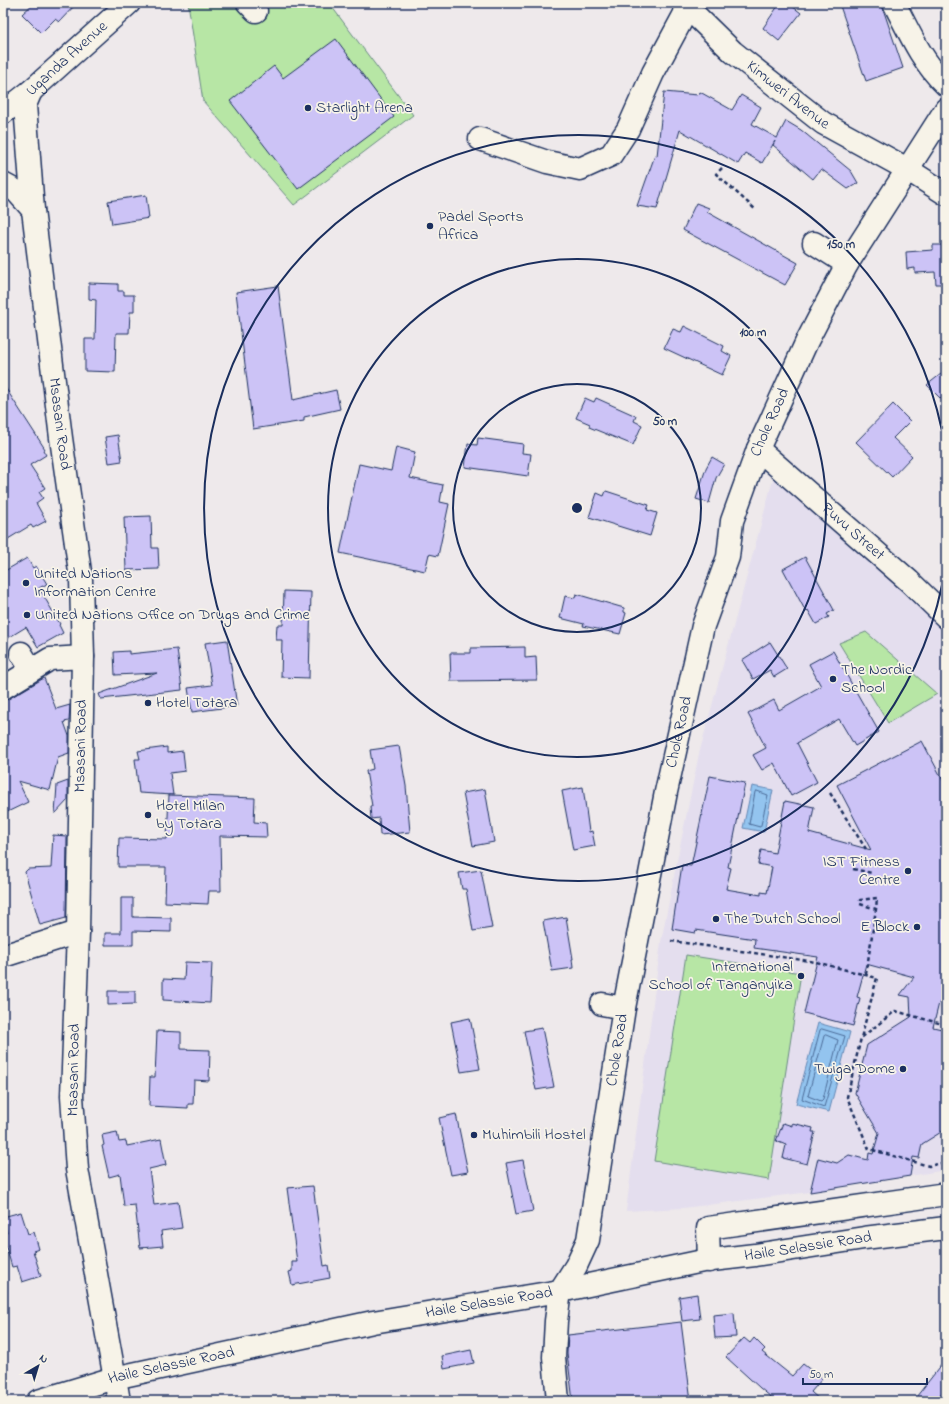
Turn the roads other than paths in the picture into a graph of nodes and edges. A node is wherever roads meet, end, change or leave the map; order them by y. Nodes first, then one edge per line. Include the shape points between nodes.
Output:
1 (129, 3) edge
2 (894, 3) edge
3 (686, 6) edge
4 (946, 85) edge
5 (31, 91) junction
6 (946, 109) edge
7 (3, 114) edge
8 (480, 139) dead end
9 (907, 169) junction
10 (3, 184) edge
11 (946, 194) edge
12 (33, 210) junction
13 (814, 243) dead end
14 (847, 264) junction
15 (758, 449) junction
16 (946, 616) edge
17 (83, 657) junction
18 (3, 688) edge
19 (78, 932) junction
20 (3, 956) edge
21 (602, 1004) dead end
22 (624, 1008) junction
23 (946, 1194) edge
24 (946, 1228) edge
25 (709, 1261) junction
26 (560, 1291) junction
27 (114, 1378) junction
28 (38, 1401) edge
29 (119, 1401) edge
30 (558, 1401) edge

1 - 5 street, Uganda Avenue
2 - 4 street via 919,52
3 - 8 street via 628,129 611,155 580,169 546,162
3 - 9 street, Kimweri Avenue via 733,52 823,123
5 - 7 street, Uganda Avenue
5 - 12 street, Msasani Road via 25,105
6 - 9 street, Chole Road
9 - 11 street, Kimweri Avenue
9 - 14 street, Chole Road
10 - 12 street via 16,191
12 - 17 street, Msasani Road via 81,579
13 - 14 street
14 - 15 street, Chole Road via 807,341
15 - 16 street, Ruvu Street
15 - 22 street, Chole Road via 732,521 728,557 703,626
17 - 18 street via 26,661
17 - 19 street, Msasani Road
19 - 20 street
19 - 27 street, Msasani Road via 73,1132
21 - 22 street
22 - 26 street, Chole Road via 588,1240
23 - 25 street via 708,1228
24 - 25 street, Haile Selassie Road
25 - 26 street, Haile Selassie Road
26 - 27 street, Haile Selassie Road via 373,1322
26 - 30 street, Chole Road via 554,1357
27 - 28 street, Haile Selassie Road
27 - 29 street, Msasani Road

